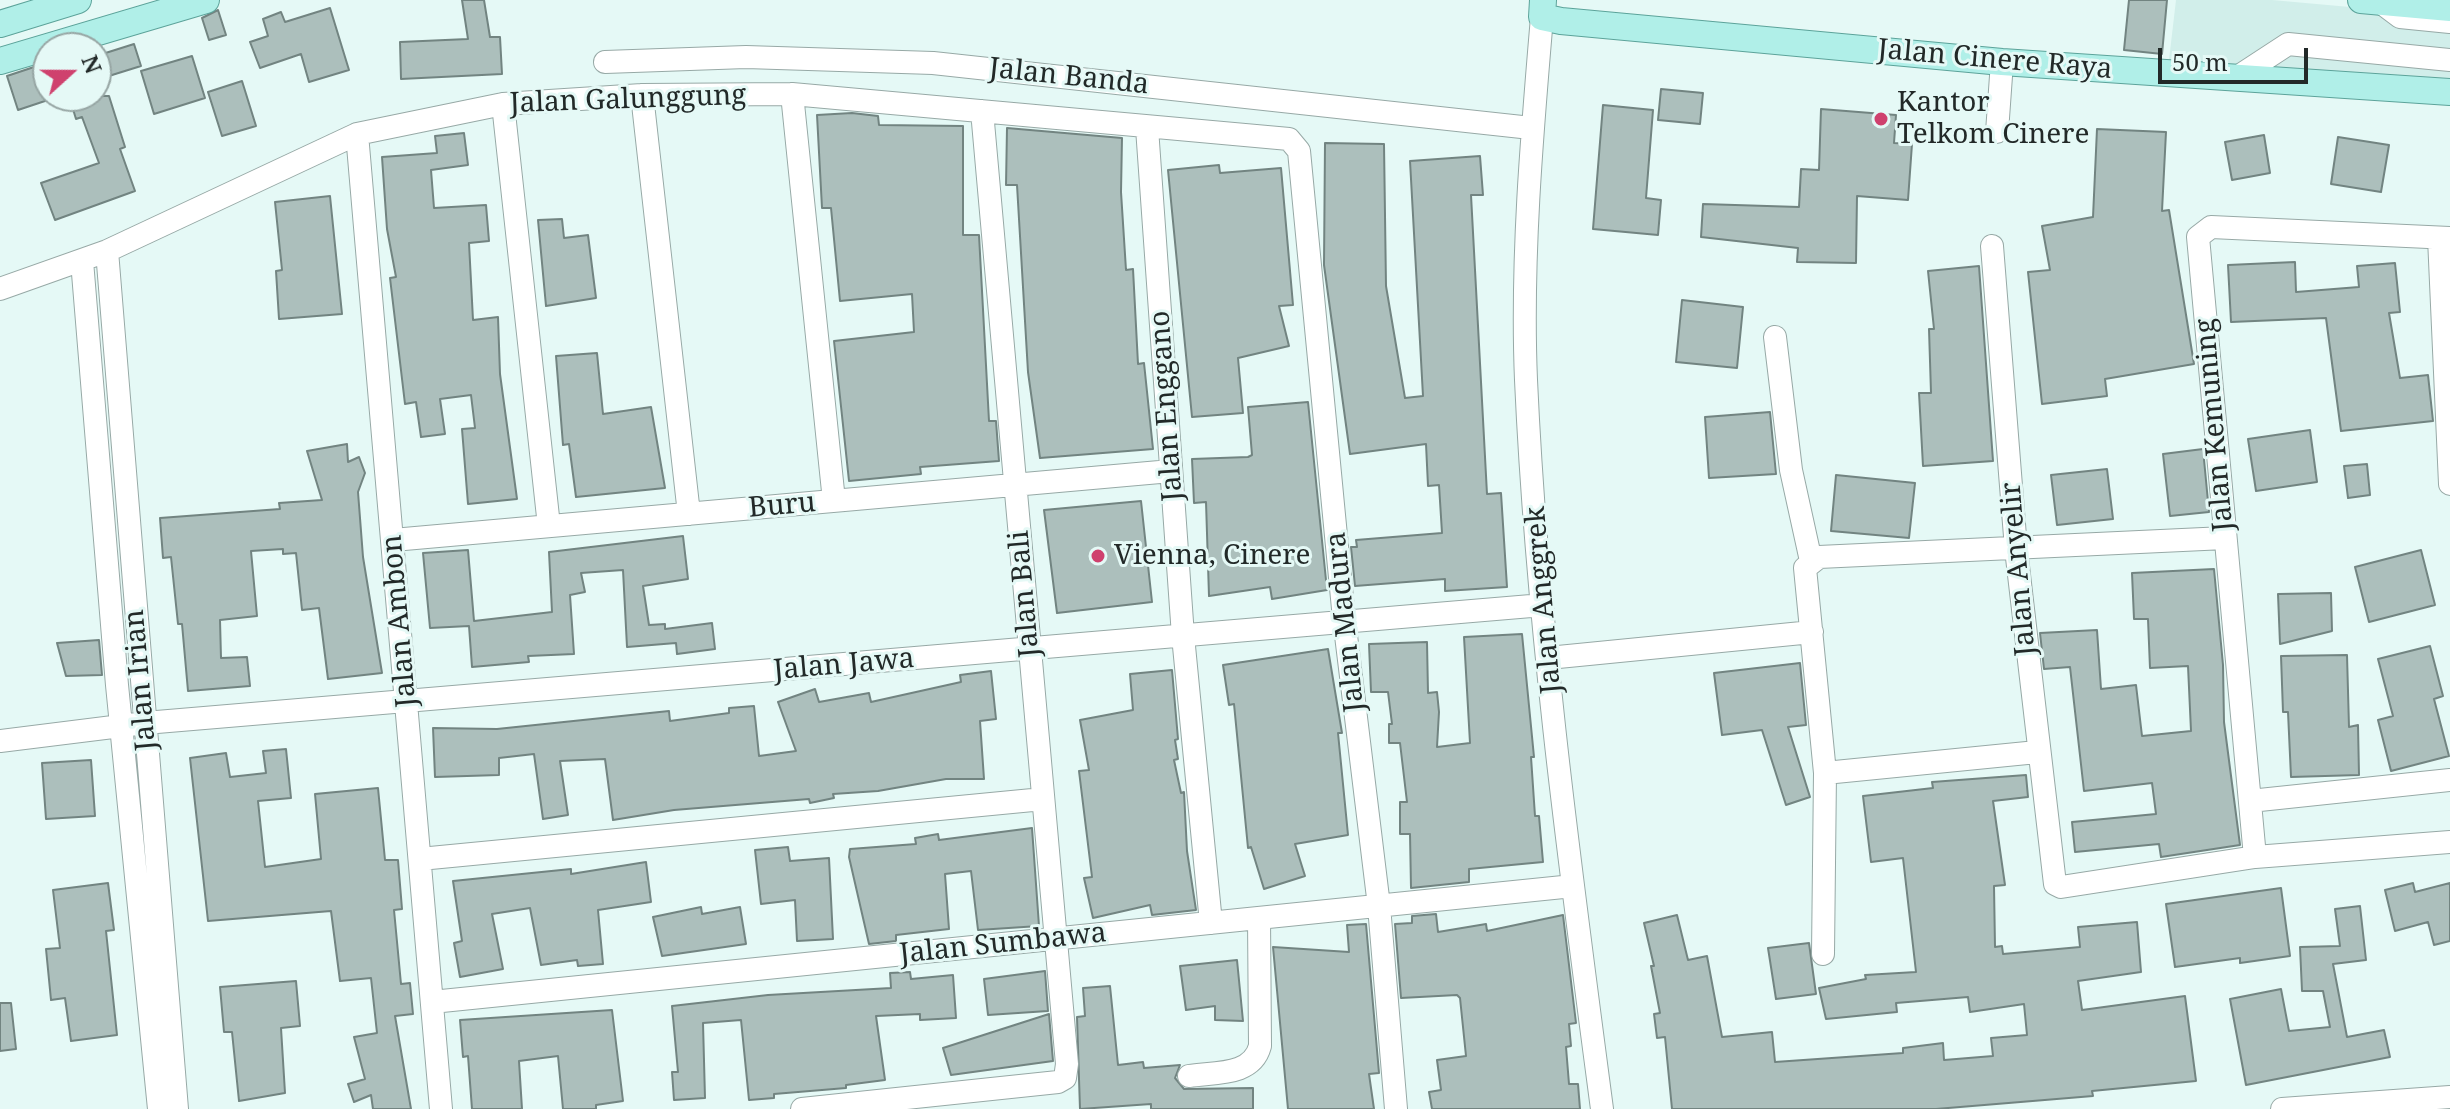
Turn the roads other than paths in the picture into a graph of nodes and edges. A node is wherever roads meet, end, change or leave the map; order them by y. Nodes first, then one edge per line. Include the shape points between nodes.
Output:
1 (78, 0) edge
2 (206, 0) edge
3 (2370, 1) edge
4 (2450, 8) edge
5 (1553, 9) edge
6 (2450, 22) edge
7 (0, 24) edge
8 (2450, 60) edge
9 (0, 61) edge
10 (605, 62) dead end
11 (2002, 62) junction
12 (2236, 78) junction
13 (2450, 92) edge
14 (792, 94) junction
15 (642, 95) junction
16 (503, 104) junction
17 (982, 111) junction
18 (1147, 128) junction
19 (1531, 128) junction
20 (1997, 132) dead end
21 (357, 134) junction
22 (1289, 139) joint
23 (2445, 238) edge
24 (1992, 246) dead end
25 (107, 251) junction
26 (82, 261) junction
27 (0, 289) edge
28 (1775, 337) dead end
29 (1171, 471) junction
30 (2450, 484) edge
31 (1015, 485) junction
32 (834, 501) junction
33 (689, 514) junction
34 (549, 526) junction
35 (2225, 538) junction
36 (393, 540) junction
37 (2016, 549) junction
38 (1811, 561) junction
39 (1543, 605) junction
40 (1344, 619) junction
41 (1812, 632) junction
42 (1183, 636) junction
43 (1030, 649) junction
44 (1548, 658) junction
45 (406, 701) junction
46 (145, 723) junction
47 (122, 728) junction
48 (0, 741) edge
49 (2037, 752) junction
50 (1825, 773) junction
51 (2450, 780) edge
52 (1043, 799) junction
53 (2250, 801) junction
54 (2450, 842) edge
55 (2255, 857) junction
56 (420, 859) junction
57 (1573, 886) junction
58 (1379, 906) junction
59 (1259, 918) junction
60 (1211, 923) junction
61 (1056, 939) junction
62 (1823, 954) dead end
63 (432, 1002) junction
64 (1189, 1076) dead end
65 (2450, 1097) edge
66 (2315, 1107) edge
67 (159, 1109) edge
68 (177, 1109) edge
69 (441, 1109) edge
70 (802, 1109) edge
71 (1396, 1109) edge
72 (1602, 1109) edge
73 (2282, 1109) edge

1 - 7 main road
2 - 9 main road
3 - 4 main road
3 - 6 street via 2400,17
5 - 11 main road, Jalan Cinere Raya
5 - 19 street, Jalan Anggrek
8 - 12 street via 2288,44
10 - 19 street, Jalan Banda via 746,57 933,63
11 - 12 main road, Jalan Cinere Raya
11 - 20 street
12 - 13 main road, Jalan Cinere Raya
14 - 15 street, Jalan Galunggung
14 - 17 street, Jalan Galunggung
14 - 32 street
15 - 16 street, Jalan Galunggung
15 - 33 street
16 - 21 street, Jalan Galunggung
16 - 34 street
17 - 18 street, Jalan Galunggung
17 - 31 street, Jalan Bali
18 - 22 street, Jalan Galunggung
18 - 29 street, Jalan Enggano
19 - 39 street, Jalan Anggrek via 1526,377
21 - 25 street, Jalan Galunggung
21 - 36 street, Jalan Ambon
22 - 40 street, Jalan Madura via 1299,151
23 - 30 street
23 - 35 street, Jalan Kemuning via 2211,227 2198,237
24 - 37 street, Jalan Anyelir
25 - 26 street, Jalan Galunggung
25 - 46 street, Jalan Irian
26 - 27 street, Jalan Galunggung
26 - 47 street, Jalan Irian
28 - 38 street via 1791,470
29 - 31 street, Buru
29 - 42 street, Jalan Enggano
31 - 32 street, Buru
31 - 43 street, Jalan Bali
32 - 33 street, Buru
33 - 34 street, Buru
34 - 36 street, Buru
35 - 37 street
35 - 53 street, Jalan Kemuning
36 - 45 street, Jalan Ambon
37 - 38 street
37 - 49 street, Jalan Anyelir
38 - 41 street via 1805,568
39 - 40 street, Jalan Jawa
39 - 44 street, Jalan Anggrek
40 - 42 street, Jalan Jawa
40 - 58 street, Jalan Madura
41 - 44 street
41 - 50 street
42 - 43 street, Jalan Jawa
42 - 60 street, Jalan Enggano
43 - 45 street, Jalan Jawa
43 - 52 street, Jalan Bali
44 - 57 street, Jalan Anggrek
45 - 46 street, Jalan Jawa
45 - 56 street, Jalan Ambon
46 - 47 street, Jalan Jawa
46 - 68 street, Jalan Irian
47 - 48 street, Jalan Jawa
47 - 67 street, Jalan Irian
49 - 50 street
49 - 55 street, Jalan Anyelir via 2053,878 2061,887
50 - 62 street
51 - 53 street
52 - 56 street
52 - 61 street, Jalan Bali
53 - 55 street, Jalan Kemuning
54 - 55 street
56 - 63 street, Jalan Ambon
57 - 58 street, Jalan Sumbawa
57 - 72 street, Jalan Anggrek
58 - 59 street, Jalan Sumbawa
58 - 71 street, Jalan Madura
59 - 60 street, Jalan Sumbawa
59 - 64 street via 1256,1059 1248,1067
60 - 61 street, Jalan Sumbawa
61 - 63 street, Jalan Sumbawa
61 - 70 street, Jalan Bali via 1065,1078
63 - 69 street, Jalan Ambon
65 - 66 street
66 - 73 street

